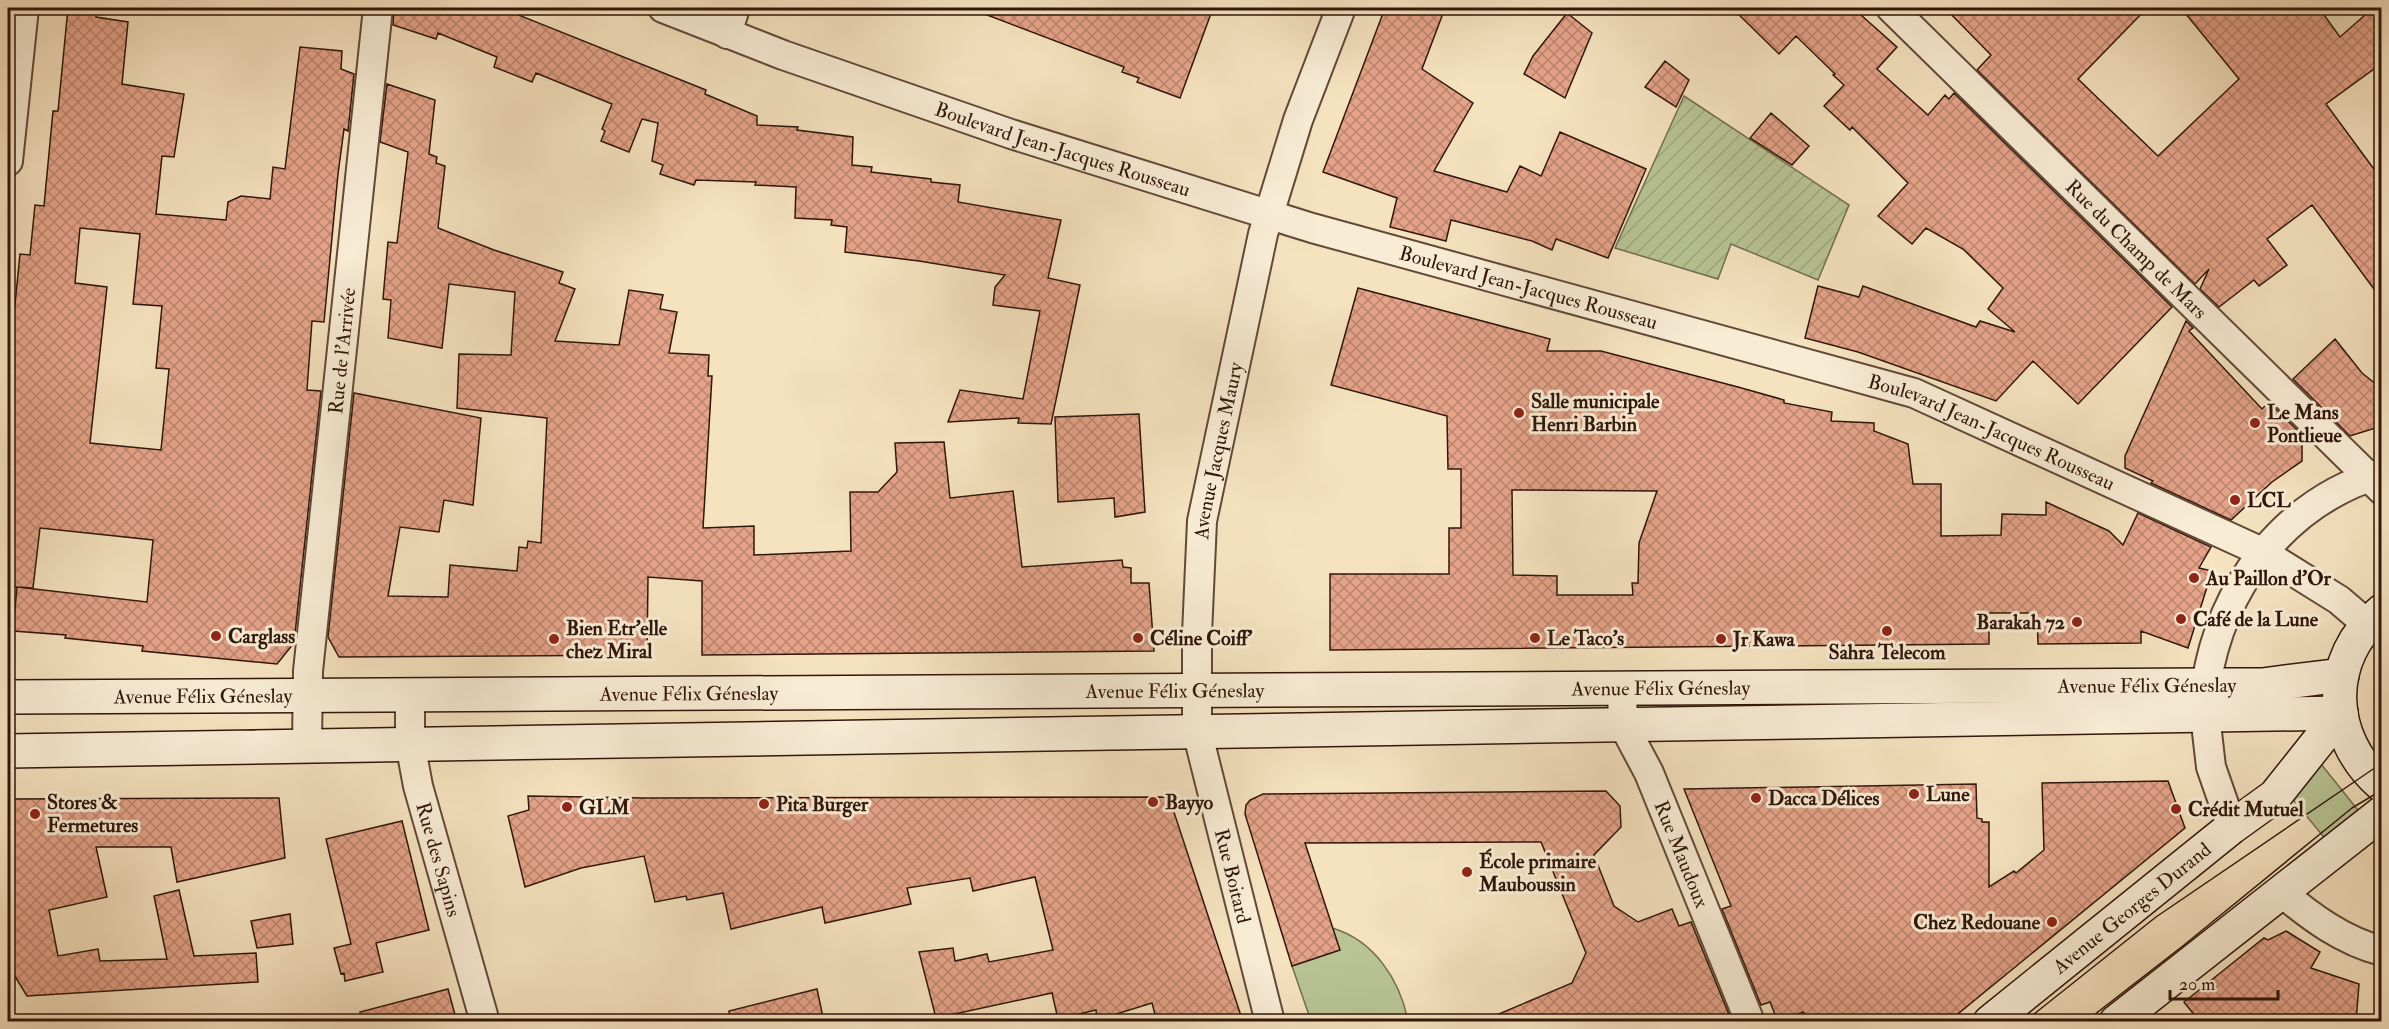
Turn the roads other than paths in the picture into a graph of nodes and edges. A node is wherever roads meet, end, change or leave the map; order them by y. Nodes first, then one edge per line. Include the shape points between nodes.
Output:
1 (24, 8) edge
2 (378, 8) edge
3 (663, 8) edge
4 (1341, 8) edge
5 (1891, 8) edge
6 (731, 21) edge
7 (8, 161) edge
8 (1269, 214) junction
9 (2377, 480) edge
10 (2262, 552) junction
11 (2374, 618) edge
12 (2342, 675) junction
13 (1622, 689) junction
14 (1197, 691) junction
15 (410, 695) junction
16 (307, 696) junction
17 (8, 697) edge
18 (2206, 700) junction
19 (2341, 713) junction
20 (1623, 724) junction
21 (1197, 731) junction
22 (410, 743) junction
23 (307, 745) junction
24 (8, 751) edge
25 (2382, 785) edge
26 (2382, 813) edge
27 (2232, 827) junction
28 (2281, 892) junction
29 (2382, 951) edge
30 (485, 1022) edge
31 (1270, 1022) edge
32 (1750, 1022) edge
33 (1990, 1022) edge
34 (2116, 1022) edge

1 - 7 street
2 - 16 street, Rue de l'Arrivée
3 - 6 street, Boulevard Jean-Jacques Rousseau
4 - 8 street, Avenue Jacques Maury via 1298,120
5 - 9 street, Rue du Champ de Mars
6 - 8 street, Boulevard Jean-Jacques Rousseau via 783,55 1011,134
8 - 10 street, Boulevard Jean-Jacques Rousseau via 1355,241 1914,393
8 - 14 street, Avenue Jacques Maury via 1202,521
9 - 10 street via 2339,490 2308,509
10 - 11 street, Boulevard Jean-Jacques Rousseau
10 - 18 street via 2229,605 2210,663
11 - 12 main road via 2349,652
12 - 18 main road, Avenue Félix Géneslay via 2262,684
12 - 19 main road
13 - 14 main road, Avenue Félix Géneslay
13 - 18 main road, Avenue Félix Géneslay
13 - 20 street, Rue Maudoux
14 - 15 main road, Avenue Félix Géneslay
14 - 21 street, Avenue Jacques Maury
15 - 16 main road, Avenue Félix Géneslay
15 - 22 street, Rue des Sapins
16 - 17 main road, Avenue Félix Géneslay
16 - 23 street, Rue de l'Arrivée
18 - 19 main road, Avenue Félix Géneslay
18 - 20 main road, Avenue Félix Géneslay
18 - 27 street via 2211,767
19 - 25 main road via 2356,757
19 - 27 main road, Avenue Georges Durand via 2275,796
20 - 21 main road, Avenue Félix Géneslay
20 - 32 street, Rue Maudoux via 1649,773
21 - 22 main road, Avenue Félix Géneslay
21 - 31 street, Rue Boitard
22 - 23 main road, Avenue Félix Géneslay
22 - 30 street, Rue des Sapins via 418,786
23 - 24 main road, Avenue Félix Géneslay
26 - 28 main road
27 - 33 main road, Avenue Georges Durand
28 - 29 street via 2313,919
28 - 34 main road

